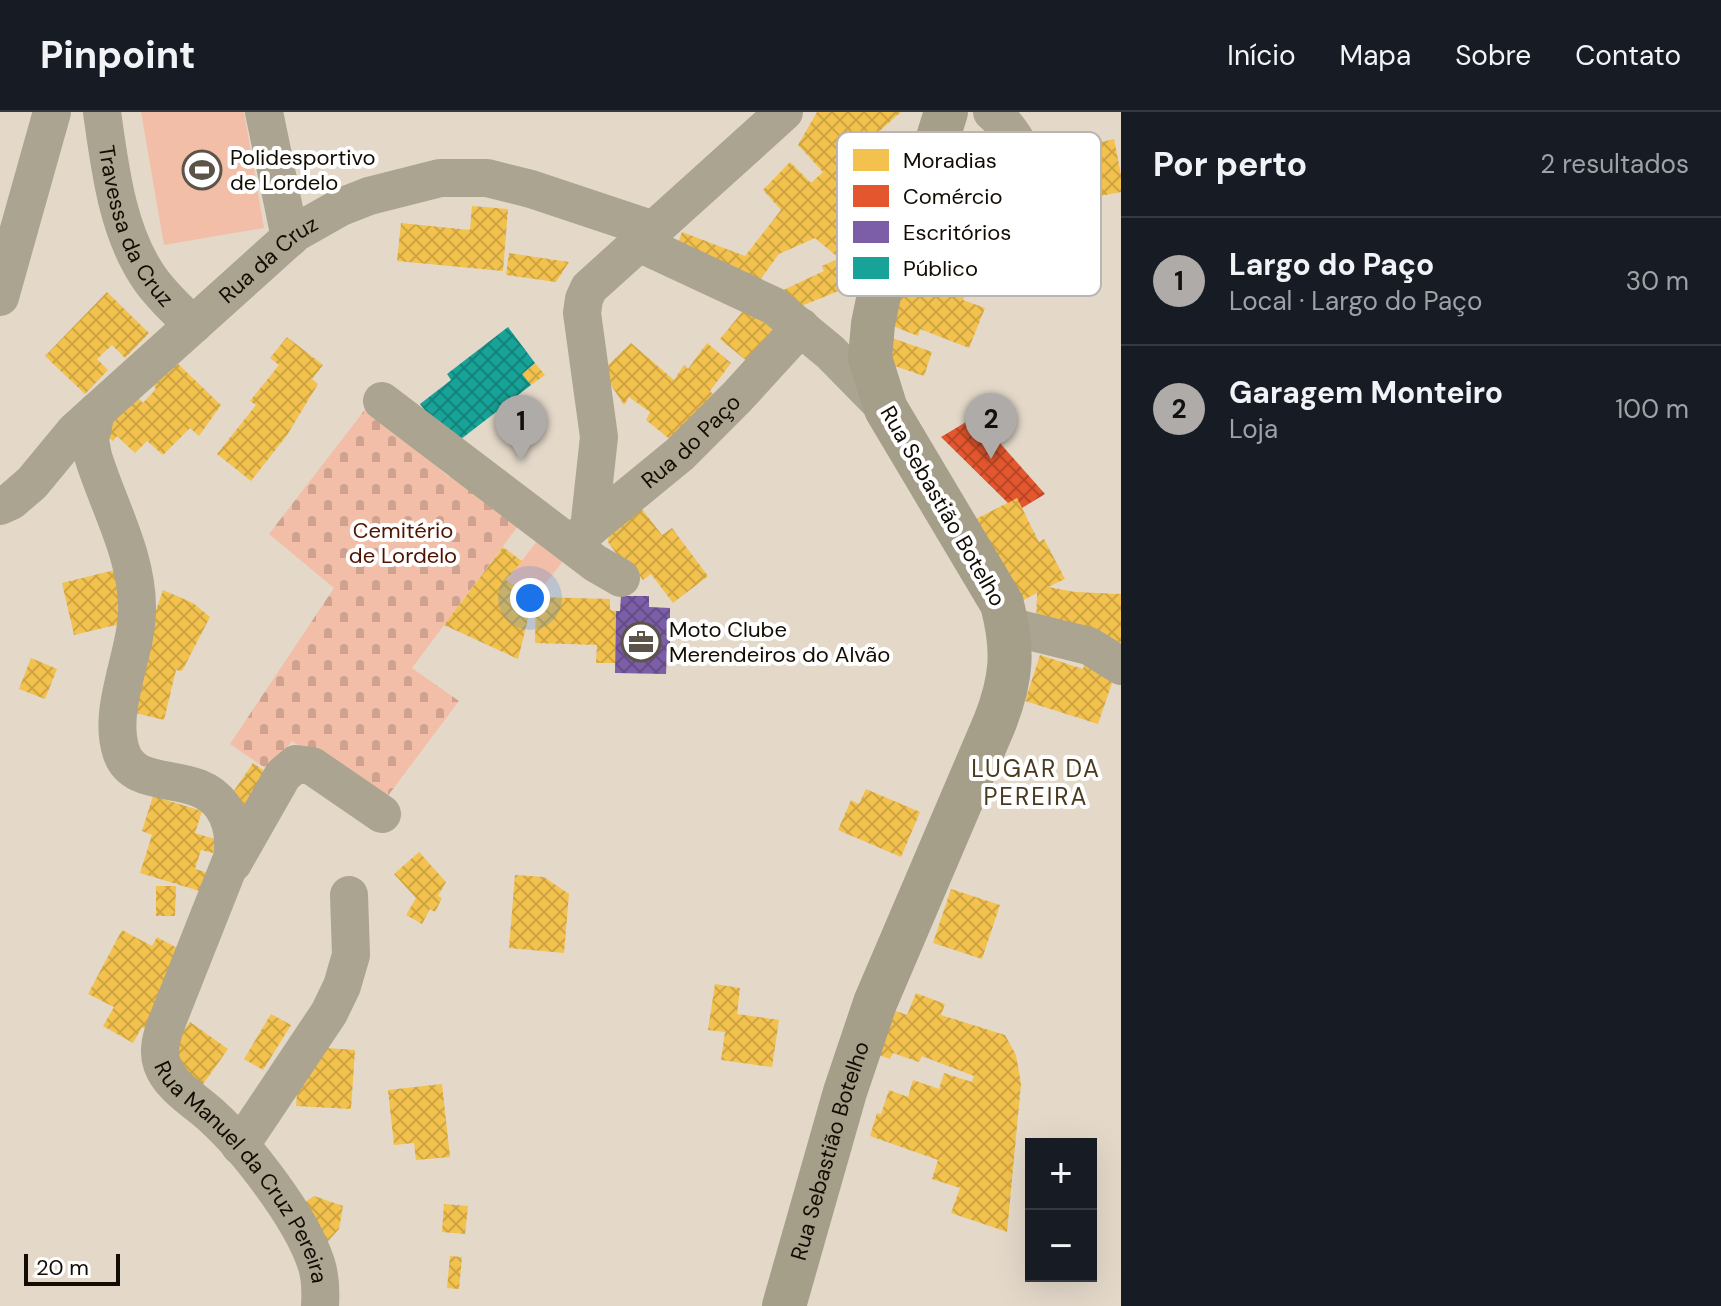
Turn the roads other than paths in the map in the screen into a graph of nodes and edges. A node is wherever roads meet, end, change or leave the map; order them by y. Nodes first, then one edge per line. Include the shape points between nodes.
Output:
1 (52, 112) edge
2 (102, 112) edge
3 (264, 112) edge
4 (784, 112) edge
5 (946, 112) edge
6 (992, 112) edge
7 (940, 132) edge
8 (1011, 132) edge
9 (647, 236) junction
10 (290, 238) junction
11 (878, 296) edge
12 (0, 297) edge
13 (193, 325) junction
14 (801, 327) junction
15 (382, 401) dead end
16 (886, 409) junction
17 (96, 412) junction
18 (0, 506) edge
19 (580, 536) junction
20 (621, 578) dead end
21 (1008, 626) junction
22 (1121, 666) edge
23 (382, 814) dead end
24 (228, 869) junction
25 (349, 895) dead end
26 (240, 1146) junction
27 (320, 1306) edge
28 (784, 1306) edge

1 - 12 street
2 - 13 street, Travessa da Cruz via 117,199 131,242 150,279
3 - 10 street
4 - 9 street
5 - 7 main road, Rua Sebastião Botelho
6 - 8 street
9 - 10 street, Rua da Cruz via 509,182 463,176 369,196
9 - 14 street, Rua da Cruz
9 - 19 street via 589,288 584,299 599,437
10 - 13 street, Rua da Cruz
11 - 16 main road, Rua Sebastião Botelho via 870,358
13 - 17 street, Rua da Cruz
14 - 16 street, Rua da Cruz
14 - 19 street, Rua do Paço via 680,454
15 - 19 street
16 - 21 main road, Rua Sebastião Botelho via 993,587
17 - 18 street, Rua da Cruz via 65,440 32,483
17 - 24 street, Rua Manuel da Cruz Pereira via 90,440 93,456 130,563 138,608 120,714 121,753 145,776 194,785 214,796 230,818 234,845
19 - 20 street via 595,563
21 - 22 street via 1089,646
21 - 28 main road, Rua Sebastião Botelho via 1011,660 1004,700 875,1003
23 - 24 street via 312,766 296,764 283,775
24 - 26 street, Rua Manuel da Cruz Pereira via 159,1050 168,1076
25 - 26 street via 351,955 342,986
26 - 27 street, Rua Manuel da Cruz Pereira via 309,1245 321,1283

